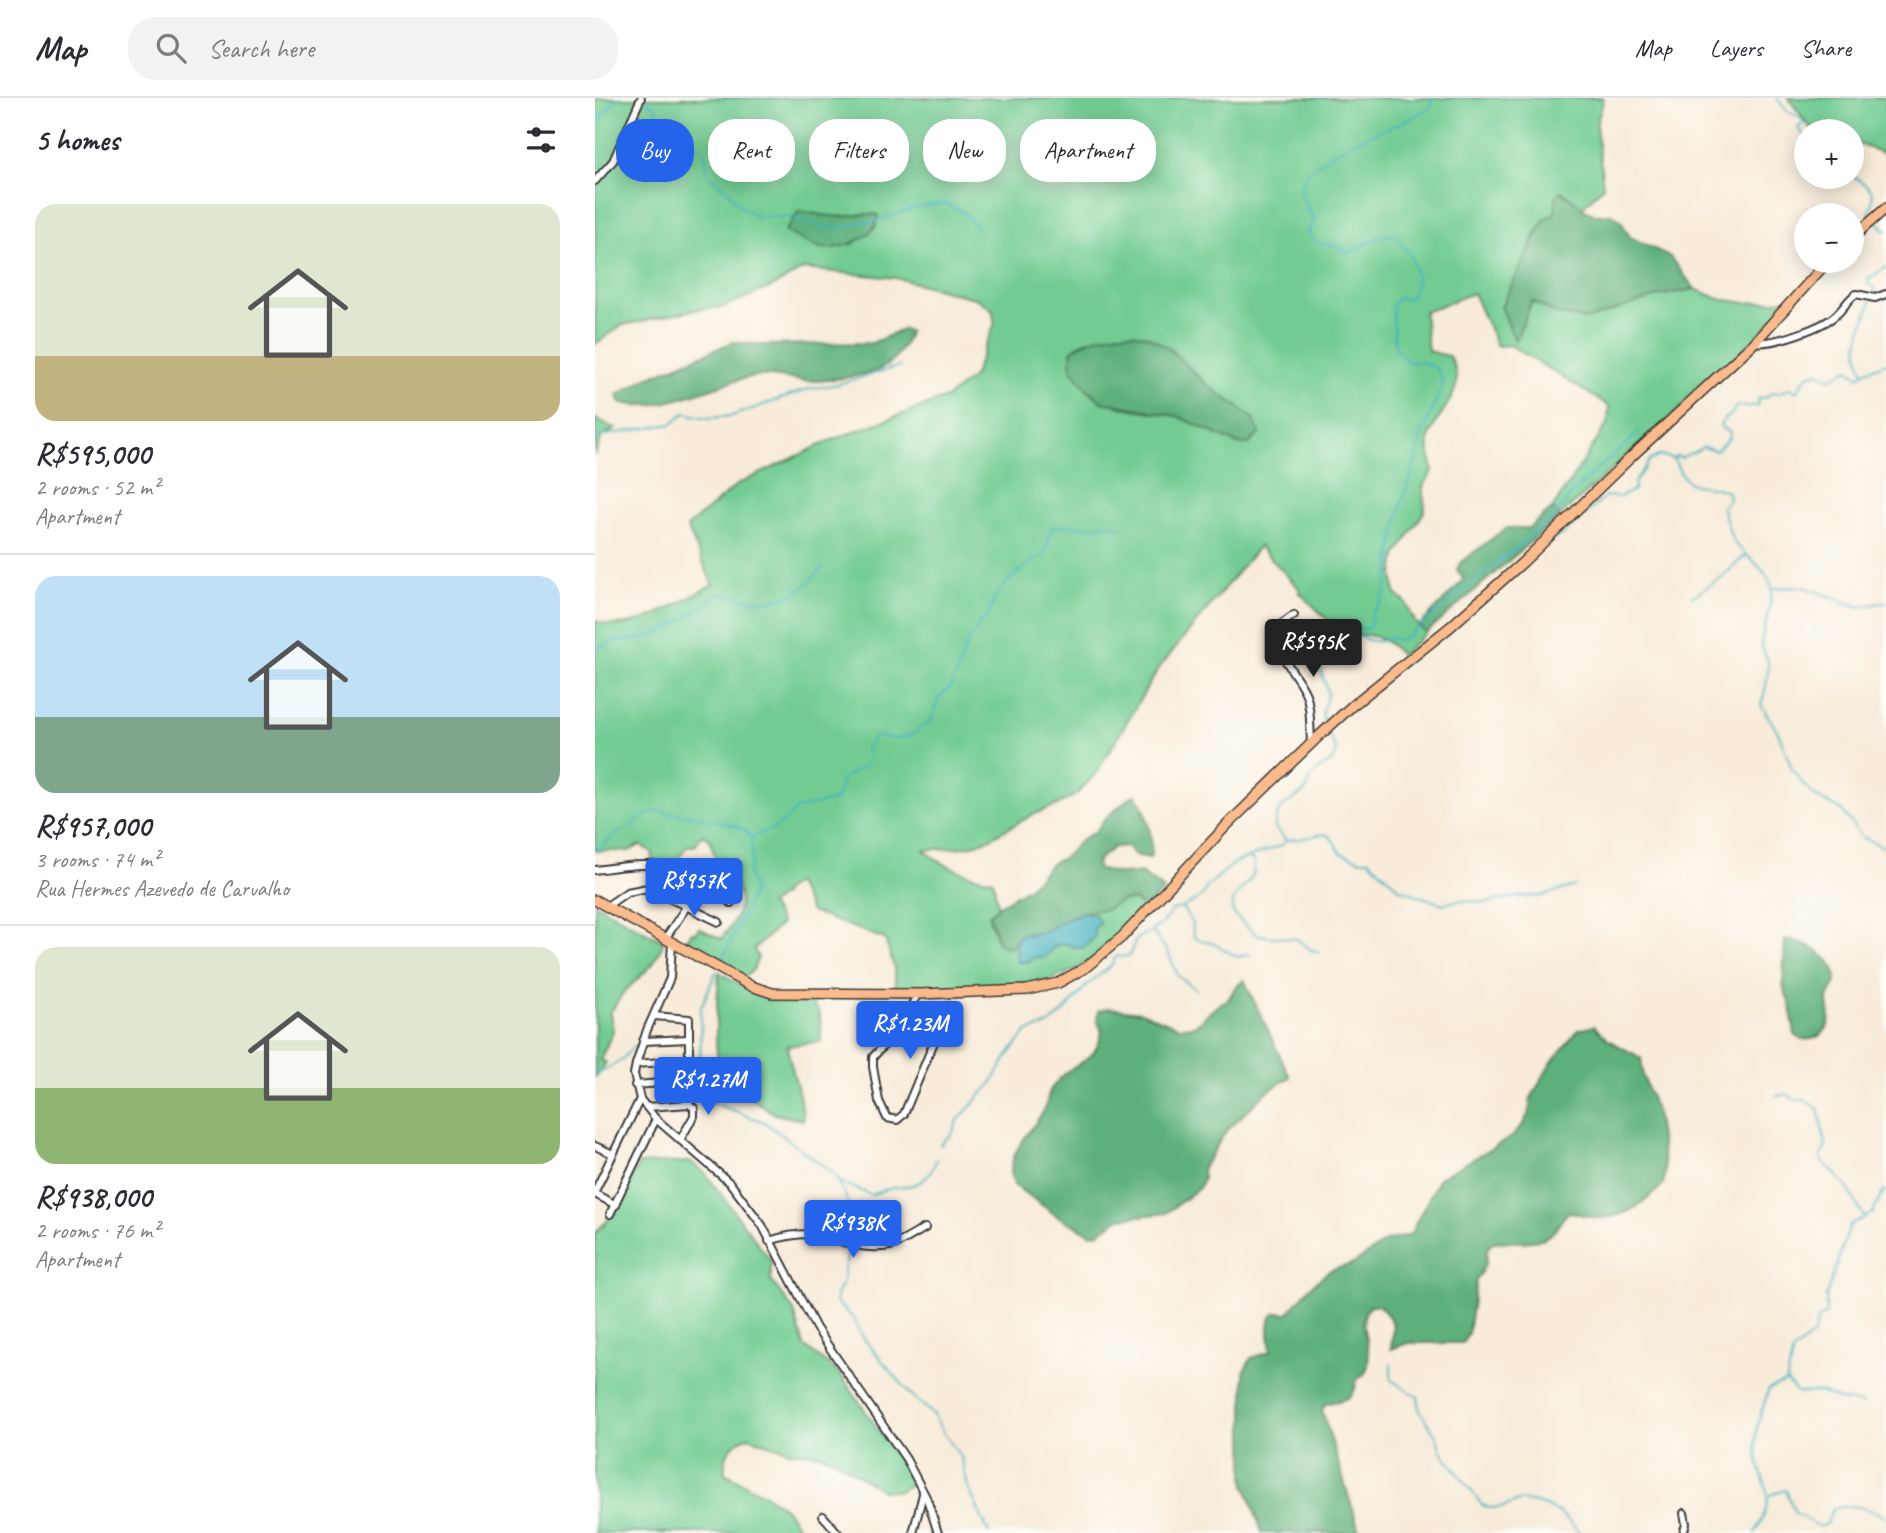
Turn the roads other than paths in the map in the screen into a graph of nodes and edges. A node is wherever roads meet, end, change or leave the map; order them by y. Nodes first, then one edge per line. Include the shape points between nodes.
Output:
1 (641, 98) edge
2 (595, 181) edge
3 (1886, 208) edge
4 (1864, 227) edge
5 (1817, 273) edge
6 (1886, 294) edge
7 (1755, 342) junction
8 (1294, 615) dead end
9 (1311, 743) junction
10 (595, 870) edge
11 (702, 883) junction
12 (595, 900) edge
13 (731, 903) dead end
14 (687, 905) junction
15 (607, 906) junction
16 (719, 922) dead end
17 (669, 941) junction
18 (918, 994) junction
19 (942, 1012) dead end
20 (654, 1016) junction
21 (689, 1039) junction
22 (643, 1041) junction
23 (688, 1060) junction
24 (636, 1064) junction
25 (688, 1081) junction
26 (635, 1086) junction
27 (640, 1099) junction
28 (689, 1104) junction
29 (647, 1107) junction
30 (656, 1119) junction
31 (680, 1140) junction
32 (595, 1146) edge
33 (613, 1154) junction
34 (595, 1193) edge
35 (616, 1205) junction
36 (610, 1214) dead end
37 (925, 1228) dead end
38 (769, 1241) junction
39 (923, 1492) junction
40 (1684, 1513) dead end
41 (823, 1516) dead end
42 (838, 1533) edge
43 (913, 1533) edge
44 (938, 1533) edge
45 (1683, 1533) edge

1 - 2 street via 613,161
3 - 4 highway
5 - 7 highway
6 - 7 street via 1871,298 1853,295 1836,316 1812,329
7 - 9 highway via 1514,570
8 - 9 street via 1279,626 1276,636 1306,694
9 - 18 highway via 1122,937 1076,974 1027,990
10 - 11 street via 657,865 682,871
11 - 13 street
11 - 14 street
12 - 15 highway
14 - 15 street via 648,888 627,892
14 - 16 street
14 - 17 street
15 - 17 highway
17 - 18 highway via 772,993
17 - 20 street via 670,978
18 - 19 street via 873,1057 879,1101 887,1118 897,1120 904,1114 942,1023
20 - 21 street via 688,1017
20 - 22 street
21 - 22 street
21 - 23 street
22 - 24 street
23 - 24 street
23 - 25 street
24 - 26 street
25 - 26 street
25 - 28 street
26 - 27 street
27 - 29 street
27 - 33 street
28 - 29 street
28 - 31 street via 694,1116
29 - 30 street
30 - 31 street
30 - 35 street
31 - 38 street via 730,1183
32 - 33 street
33 - 34 street
34 - 35 street
35 - 36 street
37 - 38 street via 892,1245 871,1248 819,1235
38 - 39 street via 816,1328 906,1459
39 - 43 street
39 - 44 street
40 - 45 street
41 - 42 street

